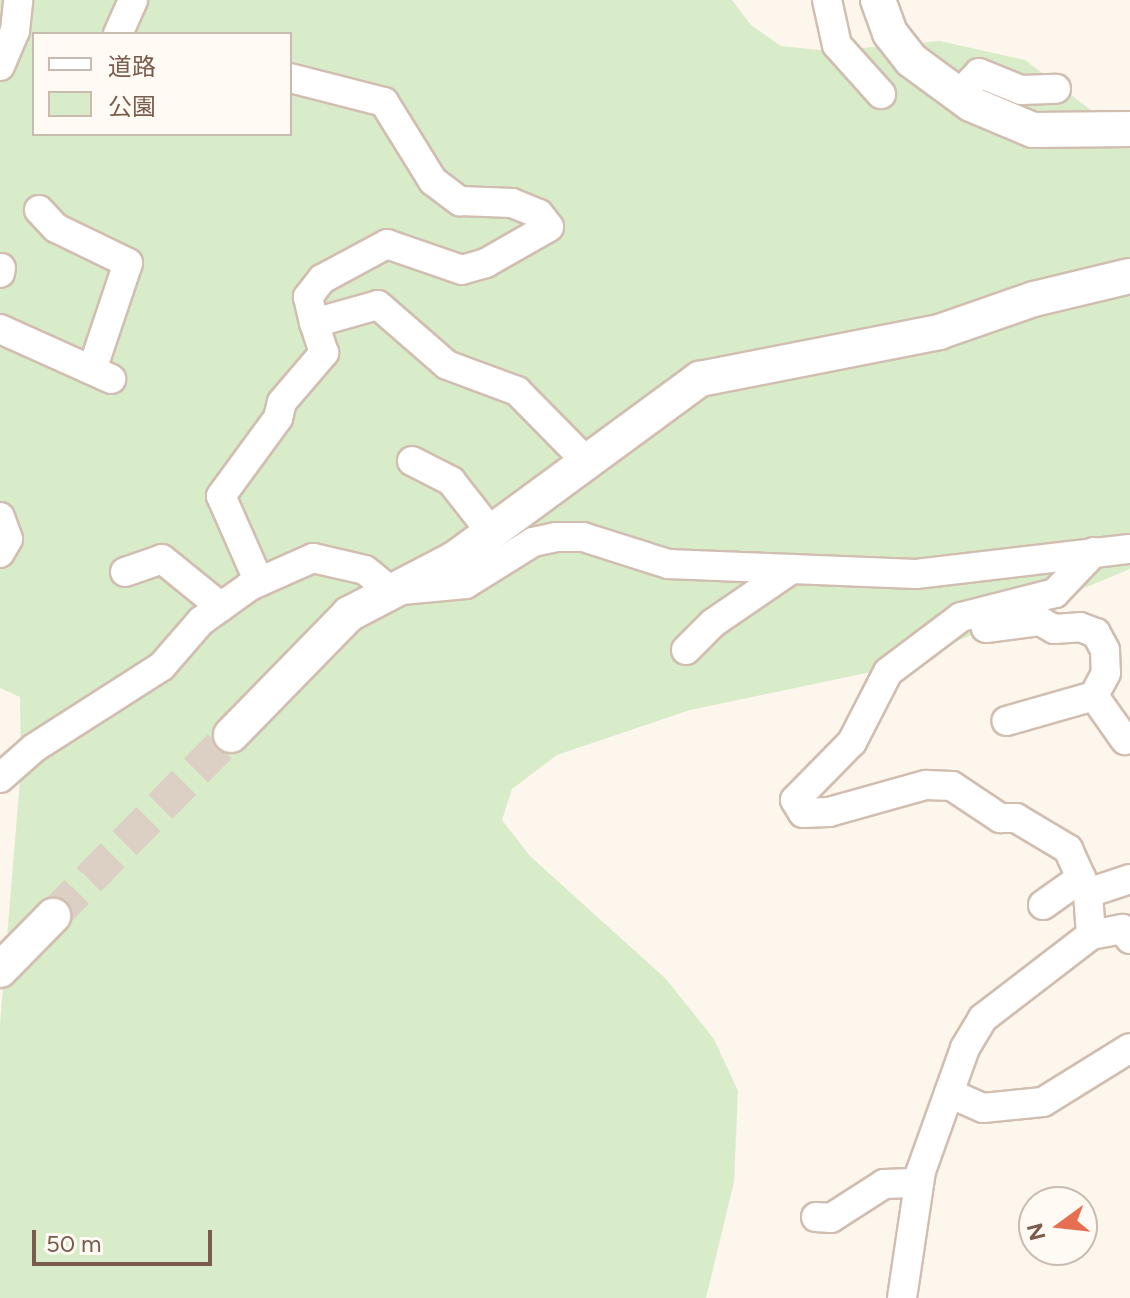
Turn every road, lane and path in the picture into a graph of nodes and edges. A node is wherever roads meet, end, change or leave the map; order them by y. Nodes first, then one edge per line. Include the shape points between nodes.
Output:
1 (18, 0) edge
2 (133, 0) edge
3 (827, 0) edge
4 (878, 0) edge
5 (119, 32) edge
6 (0, 66) edge
7 (292, 79) edge
8 (1056, 89) dead end
9 (881, 94) dead end
10 (958, 95) junction
11 (1130, 129) edge
12 (39, 210) dead end
13 (1130, 276) edge
14 (314, 323) junction
15 (0, 329) edge
16 (412, 461) dead end
17 (586, 461) junction
18 (0, 517) edge
19 (491, 532) junction
20 (1130, 549) edge
21 (1094, 552) junction
22 (0, 553) edge
23 (792, 569) junction
24 (125, 572) dead end
25 (259, 582) junction
26 (391, 591) junction
27 (221, 607) junction
28 (982, 612) junction
29 (686, 650) dead end
30 (1094, 696) junction
31 (1006, 721) dead end
32 (231, 735) tunnel mouth
33 (1125, 740) dead end
34 (0, 778) edge
35 (1130, 879) edge
36 (1084, 885) junction
37 (1043, 905) dead end
38 (53, 916) tunnel mouth
39 (1091, 935) junction
40 (1130, 939) edge
41 (0, 970) edge
42 (1130, 1048) edge
43 (949, 1093) junction
44 (919, 1183) junction
45 (816, 1217) dead end
46 (902, 1298) edge

1 - 6 street via 15,31
2 - 5 street
3 - 9 street via 837,45
4 - 10 street via 890,33 911,60
7 - 14 street via 384,102 433,181 460,201 512,203 539,214 549,227 486,263 462,270 387,244 322,279 308,297
8 - 10 street via 1021,90 979,73
10 - 11 street via 1033,130
12 - 15 street via 56,228 128,263 102,375
13 - 17 street via 1034,299 939,332 700,379
14 - 17 street via 378,305 447,365 495,378 517,391
14 - 25 street via 324,353 282,402 278,418 221,496
16 - 19 street via 451,481
17 - 19 street
18 - 22 street via 8,539
19 - 26 street via 456,558
20 - 21 street
21 - 23 street via 916,574
21 - 28 street via 1055,593
23 - 26 street via 668,564 583,537 556,537 533,542 466,584
23 - 29 street via 713,623
24 - 27 street via 162,559
25 - 26 street via 313,558 325,558 365,570
25 - 27 street
26 - 32 street via 349,614
27 - 34 street via 162,666 34,748
28 - 30 street via 986,628 1040,621 1054,629 1080,627 1096,633 1105,650 1106,673
28 - 36 street via 961,617 888,672 852,742 795,800 803,813 829,812 926,785 952,786 1000,818 1016,818 1068,849
30 - 31 street
30 - 33 street
35 - 36 street
36 - 37 street
36 - 39 street
38 - 41 street
39 - 40 street via 1122,929
39 - 43 street via 983,1018 965,1048
42 - 43 street via 1043,1102 983,1108
43 - 44 street
44 - 45 street via 884,1184 841,1213
44 - 46 street

